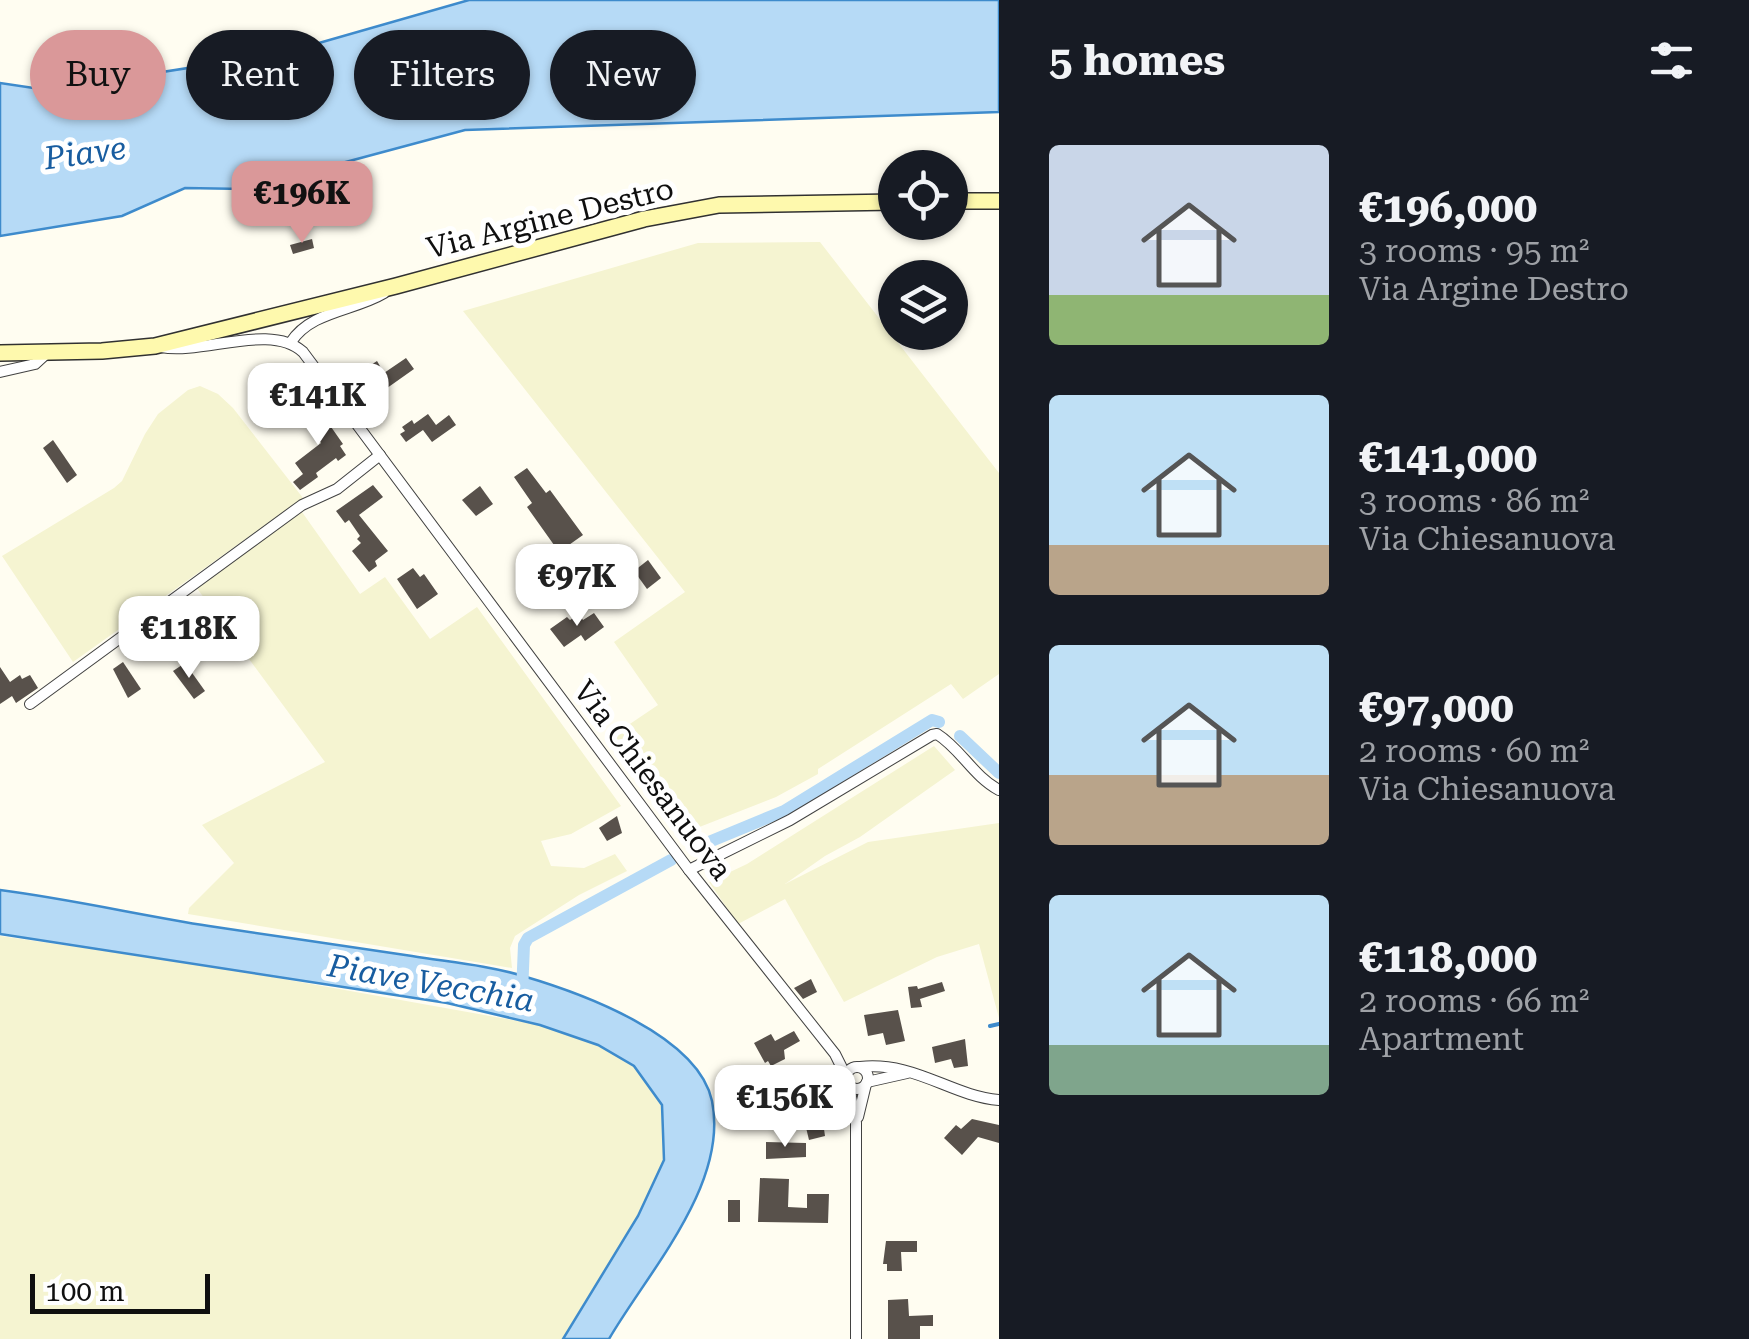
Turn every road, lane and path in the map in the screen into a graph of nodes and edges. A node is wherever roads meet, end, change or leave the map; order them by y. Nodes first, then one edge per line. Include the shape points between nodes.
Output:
1 (999, 201) edge
2 (878, 202) edge
3 (968, 202) edge
4 (396, 286) junction
5 (291, 342) junction
6 (155, 346) junction
7 (0, 353) edge
8 (48, 353) junction
9 (0, 372) edge
10 (380, 456) junction
11 (30, 704) dead end
12 (999, 790) edge
13 (688, 870) junction
14 (836, 1054) junction
15 (858, 1067) junction
16 (913, 1072) junction
17 (848, 1081) junction
18 (867, 1083) junction
19 (999, 1100) edge
20 (856, 1123) junction
21 (856, 1339) edge

1 - 3 street
2 - 4 street, Via Argine Destro via 719,205
4 - 5 street via 367,304 309,322
4 - 6 street, Via Argine Destro
5 - 6 street
5 - 10 street, Via Chiesanuova
6 - 8 street, Via Argine Destro
7 - 8 street, Via Argine Destro
8 - 9 street, Via Argine Destro via 35,364
10 - 11 street
10 - 13 street, Via Chiesanuova
12 - 13 street via 983,782 949,742 932,735 790,820
13 - 14 street, Via Chiesanuova
14 - 15 street, Via Chiesanuova
14 - 17 street, Via Chiesanuova
15 - 16 street
15 - 17 street
15 - 18 street via 866,1071
16 - 18 street
16 - 19 street
17 - 18 street via 858,1089
17 - 20 street, Via Chiesanuova
18 - 20 street, Via Chiesanuova
20 - 21 street, Via Chiesanuova

